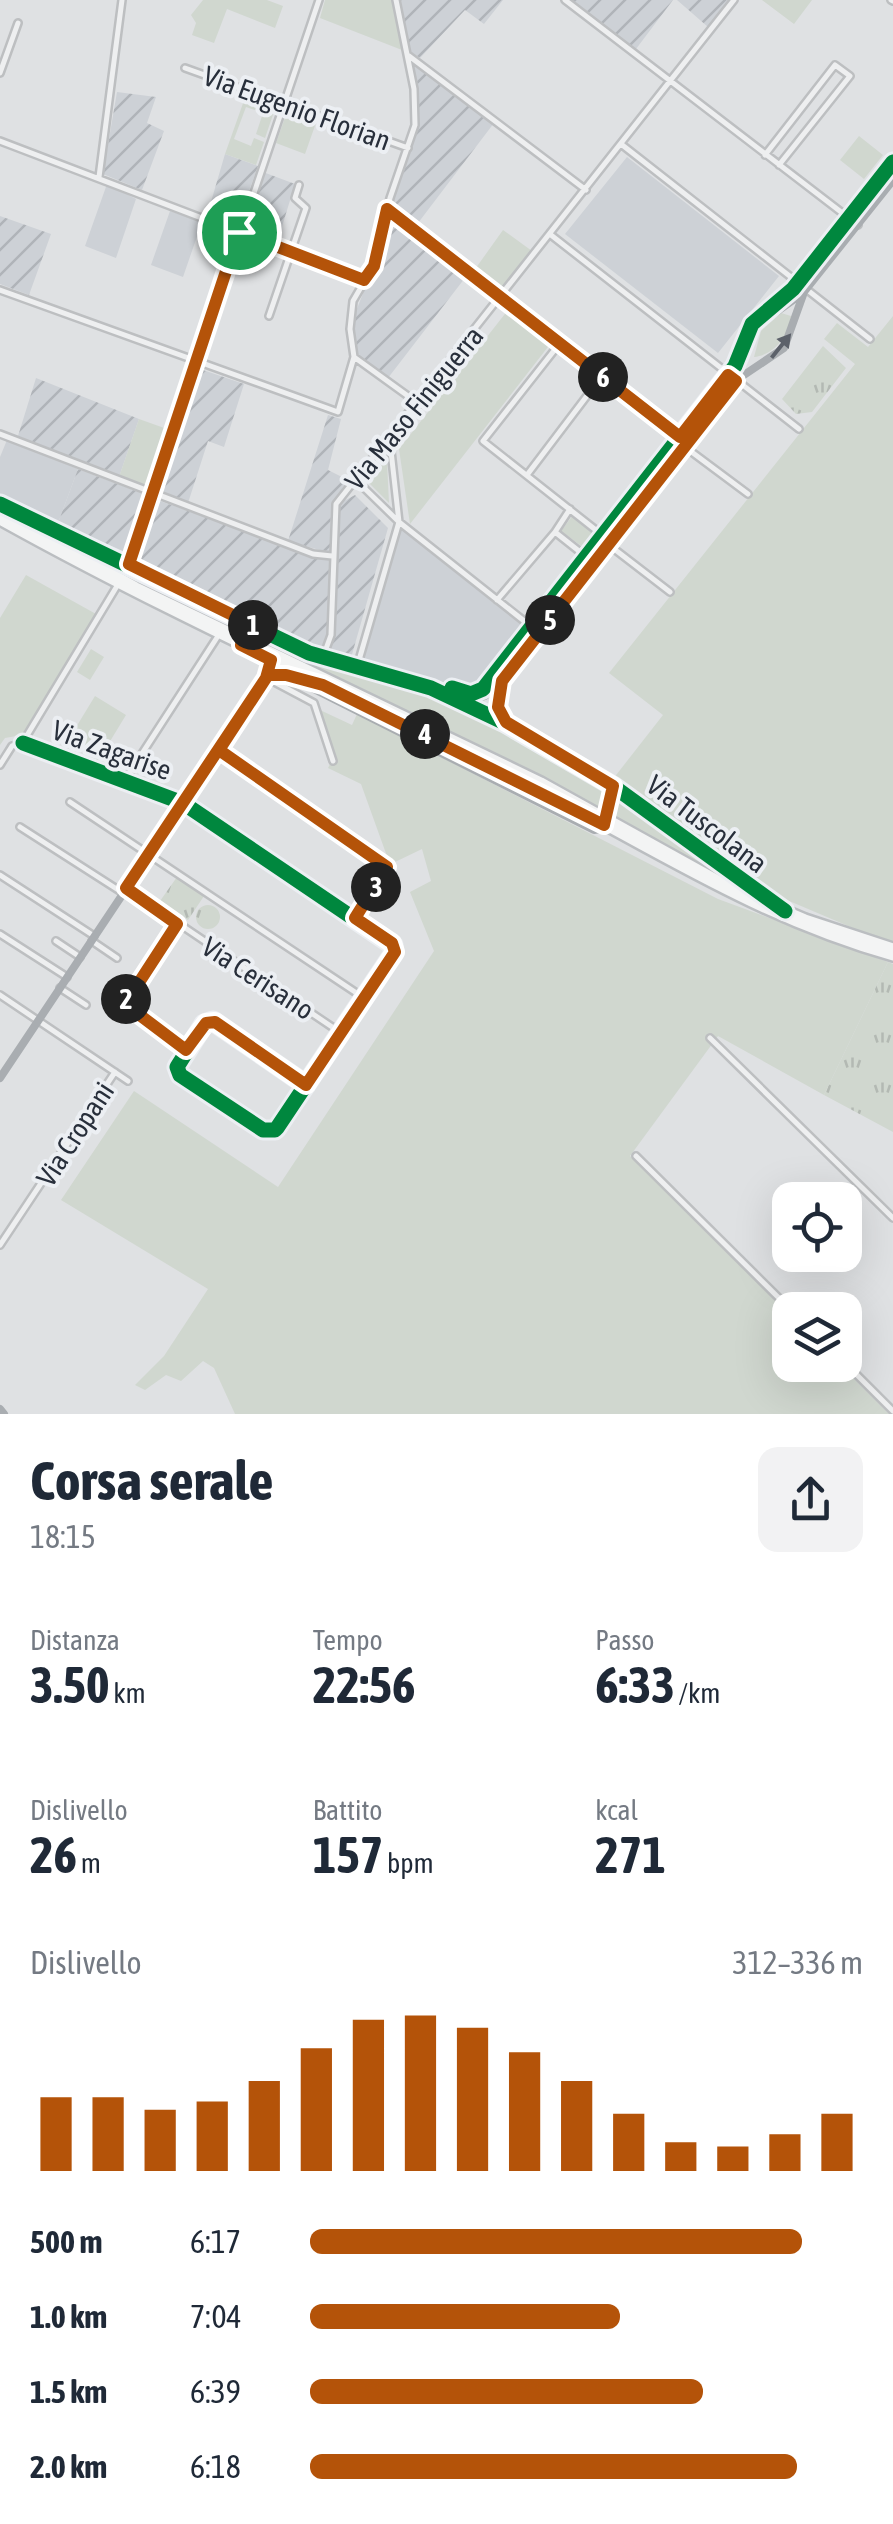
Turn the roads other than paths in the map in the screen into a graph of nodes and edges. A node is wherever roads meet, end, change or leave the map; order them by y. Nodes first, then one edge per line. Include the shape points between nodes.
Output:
1 (122, 0) edge
2 (319, 0) edge
3 (396, 0) edge
4 (566, 0) edge
5 (734, 0) edge
6 (18, 22) dead end
7 (406, 54) junction
8 (185, 68) dead end
9 (0, 73) edge
10 (671, 81) junction
11 (283, 103) junction
12 (804, 104) junction
13 (819, 116) junction
14 (0, 142) edge
15 (621, 144) junction
16 (408, 148) junction
17 (765, 155) junction
18 (779, 166) junction
19 (99, 177) junction
20 (893, 180) edge
21 (299, 184) dead end
22 (586, 190) junction
23 (387, 209) junction
24 (858, 225) junction
25 (239, 232) junction
26 (551, 235) junction
27 (291, 253) junction
28 (364, 280) junction
29 (0, 290) edge
30 (805, 292) junction
31 (502, 297) junction
32 (782, 307) junction
33 (269, 316) dead end
34 (796, 318) junction
35 (870, 339) dead end
36 (560, 343) junction
37 (745, 353) junction
38 (354, 357) junction
39 (196, 364) junction
40 (757, 368) junction
41 (602, 376) junction
42 (736, 381) junction
43 (418, 404) junction
44 (800, 430) dead end
45 (0, 434) edge
46 (390, 442) junction
47 (686, 445) junction
48 (528, 475) junction
49 (357, 481) junction
50 (153, 494) junction
51 (748, 494) dead end
52 (0, 507) edge
53 (570, 510) junction
54 (0, 520) edge
55 (398, 522) junction
56 (554, 532) junction
57 (68, 535) junction
58 (610, 543) junction
59 (54, 546) junction
60 (332, 556) junction
61 (594, 563) junction
62 (129, 564) junction
63 (117, 586) junction
64 (670, 592) dead end
65 (497, 600) junction
66 (257, 627) junction
67 (540, 634) junction
68 (218, 636) junction
69 (242, 642) junction
70 (323, 657) junction
71 (271, 660) junction
72 (357, 667) junction
73 (286, 675) junction
74 (266, 678) junction
75 (502, 681) junction
76 (323, 685) junction
77 (464, 702) junction
78 (400, 722) junction
79 (506, 722) junction
80 (23, 743) junction
81 (219, 750) junction
82 (440, 751) junction
83 (333, 761) dead end
84 (0, 764) edge
85 (123, 783) junction
86 (613, 786) junction
87 (70, 802) dead end
88 (183, 802) junction
89 (606, 822) junction
90 (20, 827) dead end
91 (148, 855) junction
92 (0, 875) edge
93 (124, 891) junction
94 (785, 912) junction
95 (355, 918) junction
96 (177, 924) junction
97 (0, 934) edge
98 (93, 938) junction
99 (56, 941) dead end
100 (893, 948) edge
101 (893, 956) edge
102 (80, 958) junction
103 (117, 958) dead end
104 (68, 977) junction
105 (60, 988) junction
106 (0, 996) edge
107 (364, 998) junction
108 (86, 1005) dead end
109 (38, 1020) junction
110 (341, 1033) junction
111 (710, 1038) dead end
112 (186, 1050) junction
113 (116, 1072) junction
114 (0, 1078) edge
115 (128, 1081) dead end
116 (306, 1085) junction
117 (636, 1156) dead end
118 (893, 1218) edge
119 (0, 1245) edge
120 (773, 1292) edge
121 (862, 1381) edge
122 (893, 1411) edge

1 - 19 street
2 - 11 street
3 - 7 street
4 - 10 street
5 - 10 street, Via Maso Finiguerra
6 - 9 street
7 - 16 street via 416,112
7 - 22 street
8 - 11 street, Via Eugenio Florian
10 - 15 street, Via Maso Finiguerra
10 - 17 street
11 - 16 street, Via Eugenio Florian
11 - 25 street
12 - 13 street
12 - 13 street via 835,65 850,76
12 - 17 street
13 - 18 street
14 - 19 street
15 - 22 street, Via Maso Finiguerra
15 - 30 street
16 - 23 street
17 - 18 street
18 - 24 street
19 - 25 street
20 - 24 street
21 - 27 street via 295,198 306,207
22 - 26 street, Via Maso Finiguerra
23 - 28 street via 374,266
23 - 31 street
24 - 30 street
25 - 27 street
25 - 39 street
26 - 31 street, Via Maso Finiguerra
26 - 42 street
27 - 28 street
27 - 33 street
28 - 38 street via 350,318
29 - 39 street
30 - 32 street
30 - 34 street
30 - 35 street
31 - 36 street
31 - 43 street, Via Maso Finiguerra
32 - 34 street
32 - 37 street via 760,323
40 -> 34 street via 784,348
36 - 41 street
36 - 48 street via 484,440
37 - 40 street
37 - 42 street
38 - 39 street via 337,412
38 - 43 street
39 - 50 street
40 - 42 street
41 - 47 street
41 - 48 street
42 - 44 street
42 - 47 street
43 - 46 street, Via Maso Finiguerra
45 - 50 street
46 - 49 street, Via Maso Finiguerra
46 - 55 street
47 - 51 street
47 - 58 street
48 - 53 street
49 - 55 street
49 - 60 street, Via Maso Finiguerra via 335,507
50 - 60 street
50 - 62 street
52 - 57 street, Via Tuscolana
52 - 59 main road, Via Tuscolana
53 - 56 street
53 - 58 street
54 - 59 main road, Via Tuscolana
55 - 65 street
55 - 72 street
56 - 61 street
56 - 65 street
57 - 59 street
57 - 62 street, Via Tuscolana
58 - 61 street
58 - 64 street
59 - 63 main road, Via Tuscolana
59 - 69 main road, Via Tuscolana
60 - 70 street, Via Maso Finiguerra via 331,635
61 - 67 street
62 - 66 street, Via Tuscolana
63 - 68 main road, Via Tuscolana
63 - 80 street
65 - 67 street
66 - 69 street
66 - 70 street, Via Tuscolana
67 - 75 street
68 - 69 main road, Via Tuscolana
68 - 85 street
69 - 71 main road, Via Tuscolana
69 - 89 main road, Via Tuscolana via 510,766
70 - 72 street, Via Tuscolana
71 - 74 street
71 - 76 main road, Via Tuscolana
72 - 77 street, Via Tuscolana
73 - 74 street
73 - 76 street
73 - 82 street, Via Tuscolana
74 - 81 street
74 - 83 street via 314,703
75 - 77 street
75 - 79 street via 498,707
76 - 78 main road, Via Tuscolana
77 - 79 street, Via Tuscolana
78 - 82 street
78 - 89 main road, Via Tuscolana
79 - 86 street, Via Tuscolana
80 - 84 street via 12,746
80 - 85 street, Via Zagarise
81 - 88 street
81 - 95 street via 384,862 386,871
82 - 89 street, Via Tuscolana via 592,829
85 - 88 street, Via Zagarise
86 - 89 street
86 - 94 street, Via Tuscolana
87 - 91 street, Via Cerisano
88 - 91 street
88 - 95 street, Via Zagarise
89 - 94 main road, Via Tuscolana
89 - 101 main road, Via Tuscolana via 752,906
90 - 93 street, Via Cerisano
91 - 93 street
91 - 107 street, Via Cerisano
92 - 98 street
93 - 96 street, Via Cerisano
93 - 98 street
94 - 100 main road, Via Tuscolana
95 - 107 street, Via Zagarise via 395,948
96 - 110 street, Via Cerisano
96 - 112 street via 125,1004
97 - 104 street
98 - 102 street
98 - 103 street
99 - 102 street
102 - 104 street
104 - 105 street
105 - 108 street
105 - 109 street
106 - 109 street, Via Cropani
107 - 110 street
109 - 113 street, Via Cropani
109 - 114 street
110 - 116 street
111 - 118 street
112 - 116 street via 204,1024 214,1021
112 - 116 street via 178,1072 266,1132 276,1129
113 - 115 street, Via Cropani
113 - 119 street, Via Cropani
117 - 120 street
121 - 122 street

